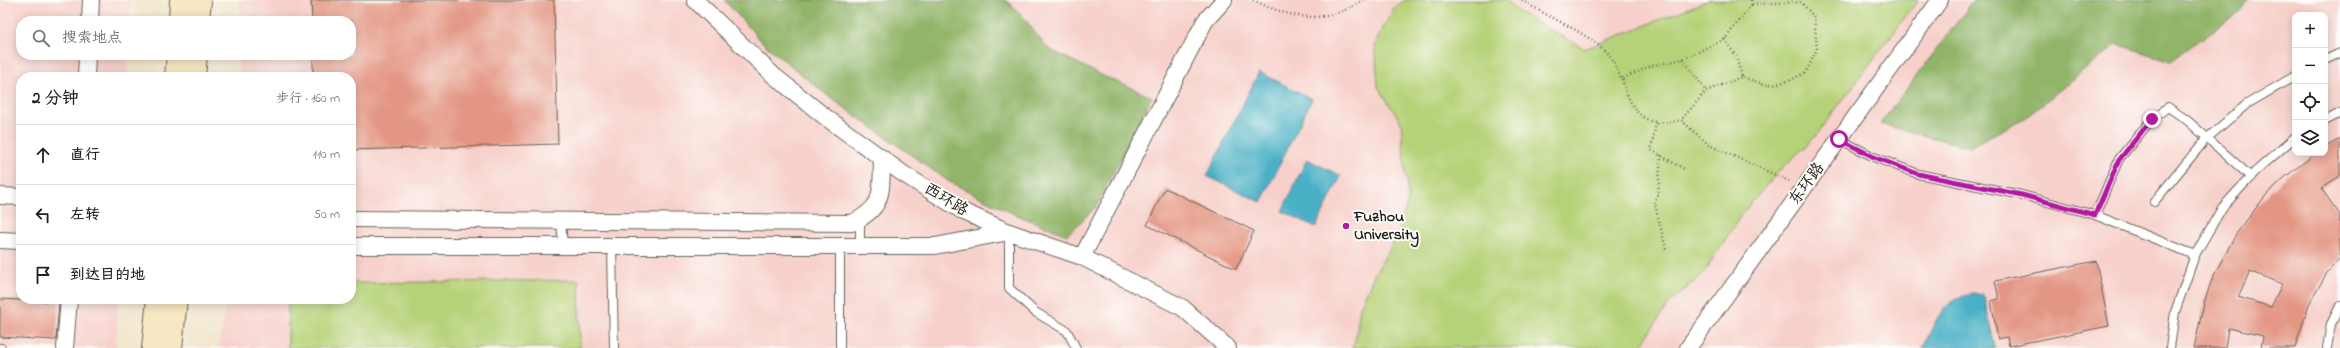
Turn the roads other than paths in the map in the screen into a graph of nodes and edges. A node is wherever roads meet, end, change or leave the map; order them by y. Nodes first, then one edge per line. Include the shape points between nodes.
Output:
1 (91, 0) edge
2 (181, 0) edge
3 (200, 0) edge
4 (695, 0) edge
5 (1224, 0) edge
6 (1940, 0) edge
7 (90, 16) edge
8 (180, 16) edge
9 (198, 16) edge
10 (2340, 53) edge
11 (2328, 59) edge
12 (87, 60) edge
13 (178, 60) edge
14 (196, 60) edge
15 (86, 72) edge
16 (176, 72) edge
17 (194, 72) edge
18 (2292, 78) edge
19 (2340, 113) edge
20 (2327, 120) edge
21 (1839, 139) junction
22 (2206, 139) junction
23 (2292, 139) edge
24 (882, 158) junction
25 (2251, 177) junction
26 (0, 196) edge
27 (16, 197) edge
28 (2154, 202) dead end
29 (2095, 215) junction
30 (356, 219) edge
31 (860, 219) junction
32 (561, 221) junction
33 (1009, 232) junction
34 (0, 240) edge
35 (16, 241) edge
36 (356, 246) edge
37 (563, 247) junction
38 (612, 247) junction
39 (840, 247) junction
40 (860, 247) junction
41 (2194, 255) junction
42 (1082, 257) junction
43 (69, 304) edge
44 (157, 304) edge
45 (175, 304) edge
46 (2340, 306) edge
47 (65, 348) edge
48 (153, 348) edge
49 (171, 348) edge
50 (614, 348) edge
51 (840, 348) edge
52 (1076, 348) edge
53 (1228, 348) edge
54 (1688, 348) edge
55 (2170, 348) edge
56 (2327, 348) edge

1 - 7 street
2 - 8 main road
3 - 9 main road
4 - 24 street, 西环路 via 773,75
5 - 42 street via 1205,22
6 - 21 street, 东环路
10 - 11 lane
12 - 15 street
13 - 16 main road
14 - 17 main road
18 - 22 lane via 2247,104
19 - 20 lane
21 - 29 lane via 1874,157 1918,174 2022,195
21 - 54 street, 东环路
22 - 25 lane
22 - 28 lane
22 - 29 lane via 2168,107 2152,119 2119,160
23 - 25 lane
24 - 31 street via 881,196 868,215
24 - 33 street, 西环路 via 964,212
25 - 41 lane via 2222,208
26 - 27 street
29 - 41 lane
30 - 32 street
31 - 32 street via 852,223
31 - 40 lane
32 - 37 lane
33 - 40 street via 936,246
33 - 42 street, 西环路
33 - 52 lane via 1009,288 1036,312 1067,331
34 - 35 street
36 - 37 street
37 - 38 street
38 - 39 street
38 - 50 lane
39 - 40 street
39 - 51 lane
41 - 55 lane via 2175,312
42 - 53 street, 西环路 via 1183,308
43 - 47 street
44 - 48 main road
45 - 49 main road
46 - 56 lane via 2331,324

